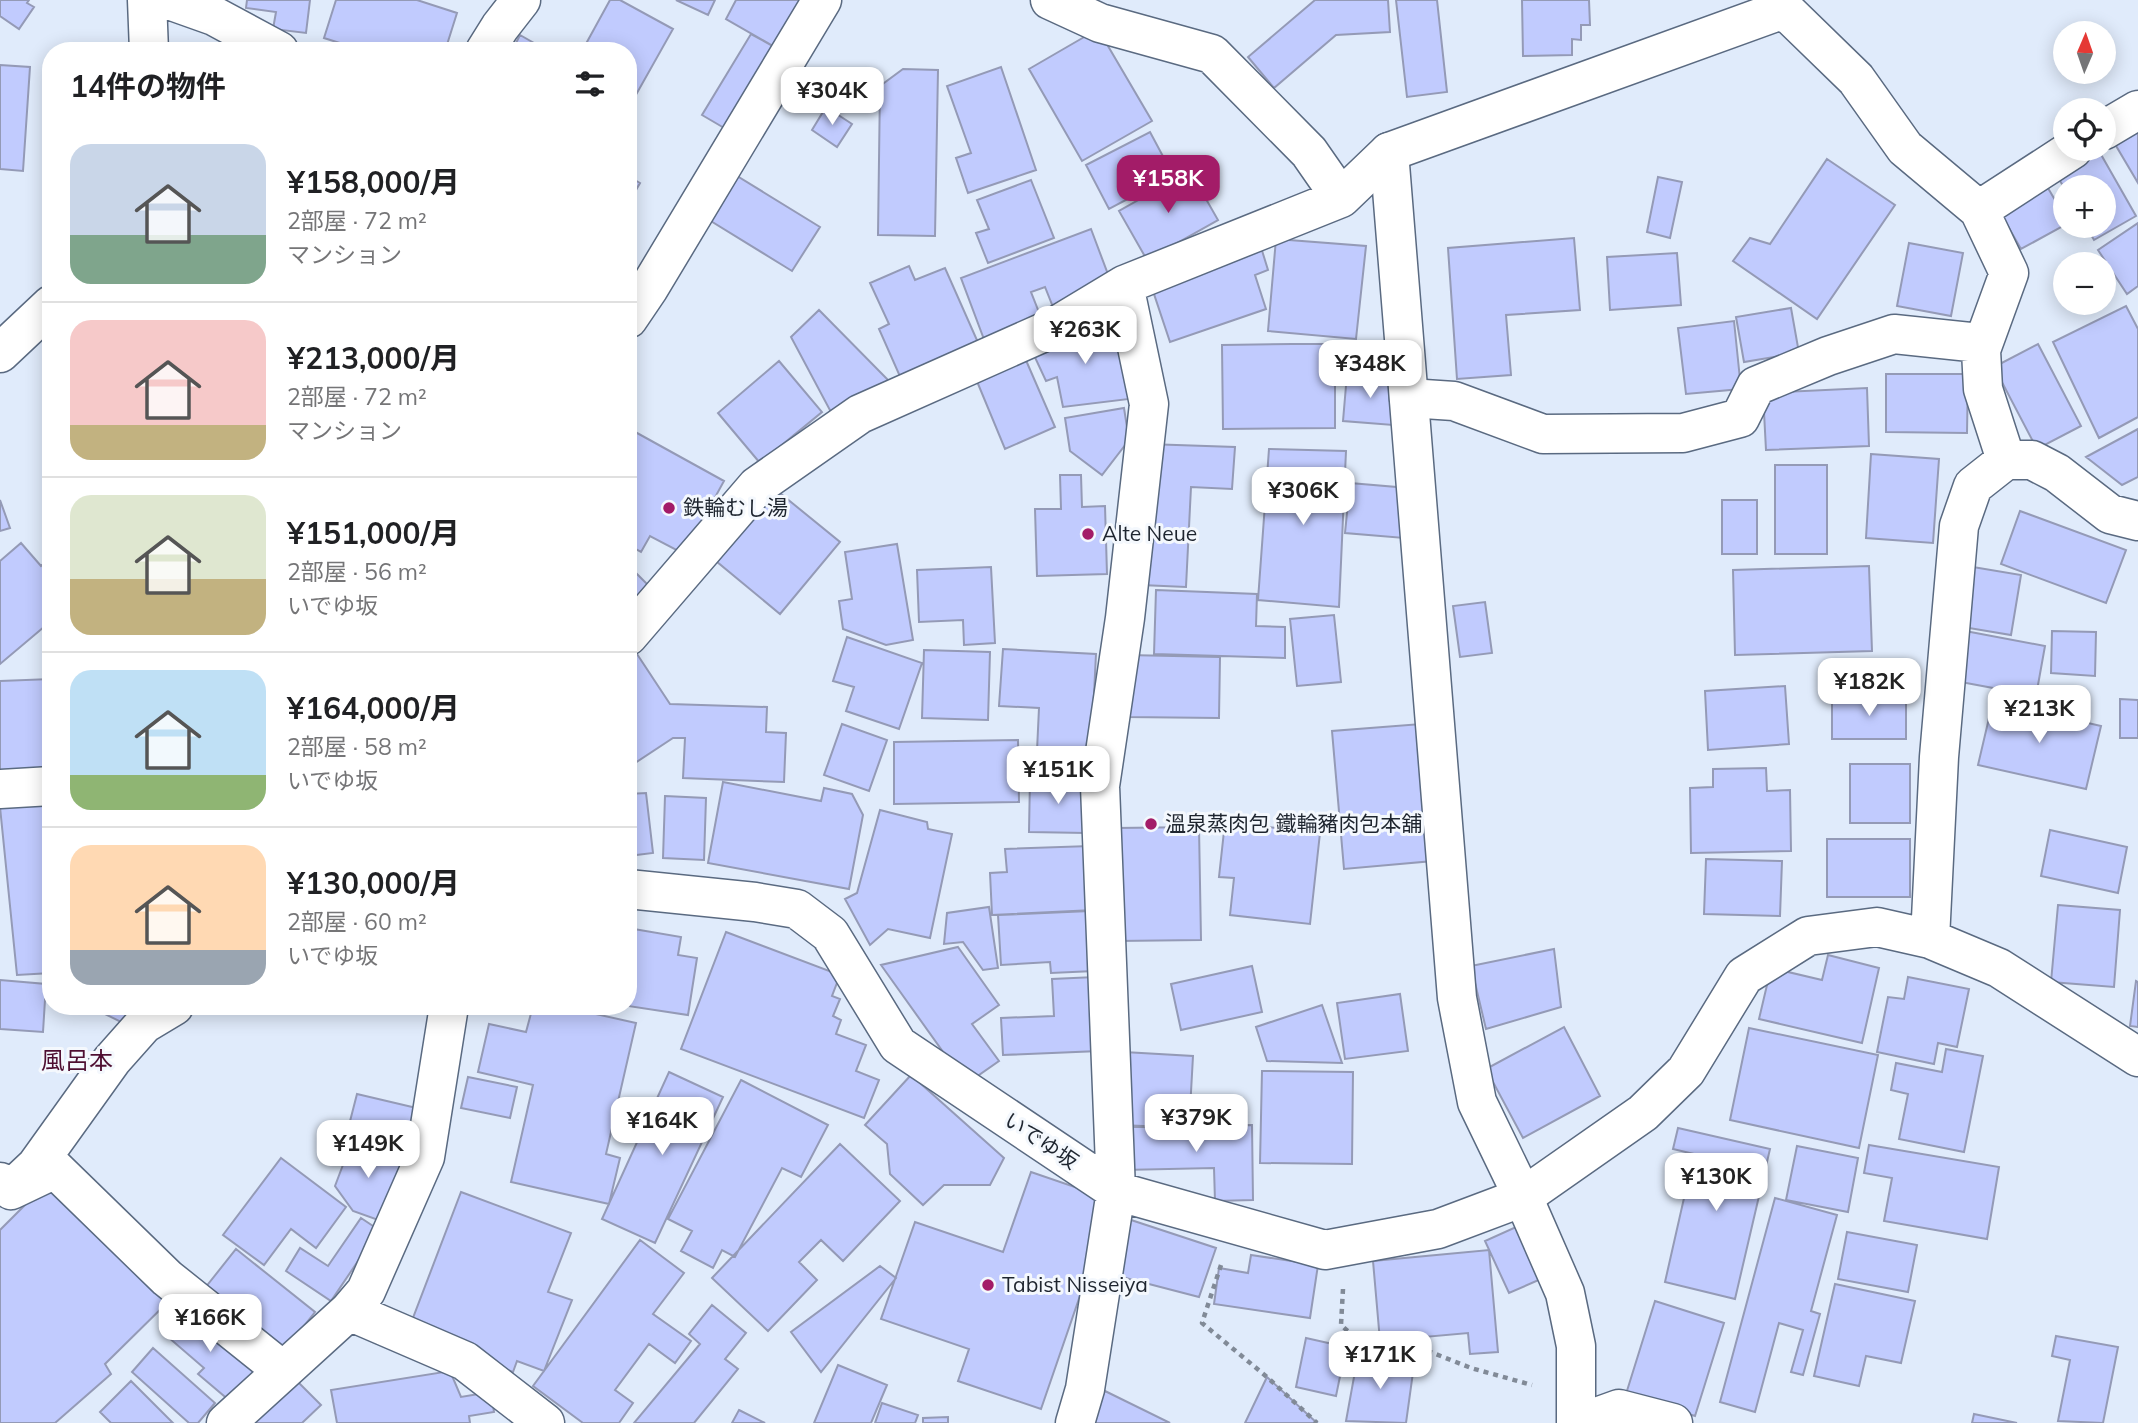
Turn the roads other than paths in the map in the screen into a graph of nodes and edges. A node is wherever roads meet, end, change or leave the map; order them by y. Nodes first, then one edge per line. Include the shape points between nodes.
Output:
1 (147, 0) edge
2 (169, 0) edge
3 (521, 0) edge
4 (822, 0) edge
5 (1051, 0) edge
6 (1785, 5) edge
7 (149, 42) edge
8 (262, 42) edge
9 (491, 42) edge
10 (2138, 110) edge
11 (2116, 123) edge
12 (1389, 152) junction
13 (2055, 161) edge
14 (1341, 198) junction
15 (1979, 210) junction
16 (1124, 285) junction
17 (637, 305) edge
18 (42, 313) edge
19 (1981, 350) junction
20 (0, 353) edge
21 (1409, 398) junction
22 (2006, 460) junction
23 (2138, 521) edge
24 (637, 626) edge
25 (42, 787) edge
26 (0, 789) edge
27 (637, 889) edge
28 (1930, 939) junction
29 (159, 1015) edge
30 (448, 1015) edge
31 (2138, 1057) edge
32 (4, 1191) edge
33 (1115, 1191) junction
34 (1523, 1197) junction
35 (349, 1311) junction
36 (282, 1370) junction
37 (1577, 1415) edge
38 (226, 1423) edge
39 (545, 1423) edge
40 (1075, 1423) edge
41 (1674, 1423) edge

1 - 7 street
2 - 8 street via 214,16
3 - 9 street
4 - 17 street
5 - 14 street via 1100,23 1212,54 1309,152
6 - 12 street
6 - 15 street via 1856,79 1905,148
10 - 11 street
12 - 14 street
12 - 21 street
13 - 15 street
14 - 16 street
15 - 19 street via 2009,273
16 - 24 street via 1051,329 860,414 757,486
16 - 33 street via 1149,404 1100,786
18 - 20 street
19 - 21 street via 1970,342 1894,334 1756,386 1740,418 1683,433 1543,434 1454,401
19 - 22 street via 1983,390
21 - 34 street via 1457,998 1477,1102
22 - 23 street via 2032,460 2057,473 2109,514
22 - 28 street via 1973,485 1959,526 1939,757
25 - 26 street
27 - 33 street, いでゆ坂 via 797,909 830,934 898,1045
28 - 31 street, いでゆ坂 via 1999,968
28 - 34 street, いでゆ坂 via 1877,927 1808,936 1744,976 1685,1071 1643,1114
29 - 32 street via 144,1024 112,1060 36,1166
30 - 35 street via 425,1157 366,1291
32 - 36 street via 55,1169 167,1278
33 - 34 street, いでゆ坂 via 1325,1250 1438,1229
33 - 40 street via 1086,1389
34 - 37 street via 1565,1293 1576,1346
35 - 36 street
35 - 39 street via 466,1361
36 - 38 street
37 - 41 street via 1619,1409

